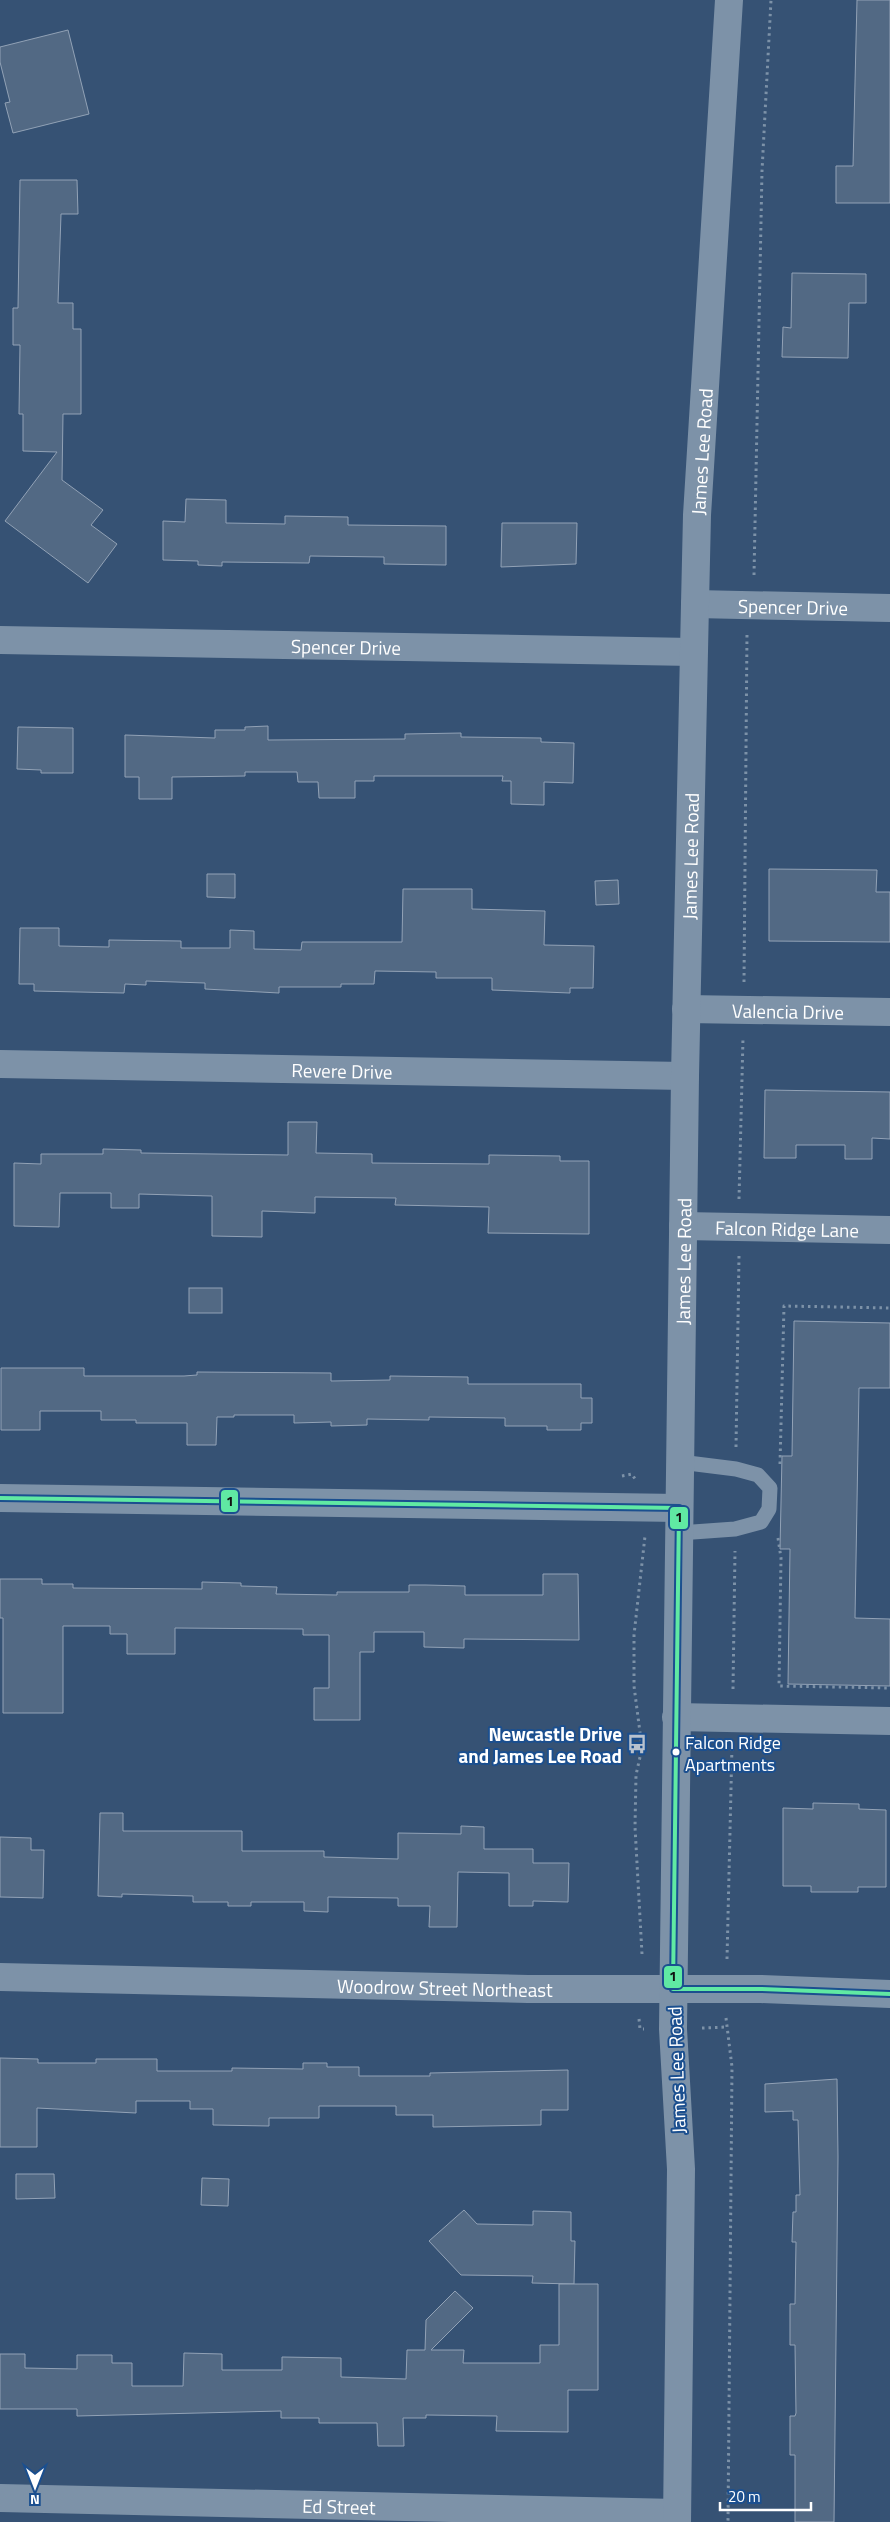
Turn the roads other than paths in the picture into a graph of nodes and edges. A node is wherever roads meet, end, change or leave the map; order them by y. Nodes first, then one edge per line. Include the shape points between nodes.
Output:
1 (729, 0) edge
2 (695, 604) junction
3 (890, 608) edge
4 (0, 640) edge
5 (693, 652) junction
6 (686, 1009) junction
7 (890, 1012) edge
8 (0, 1064) edge
9 (685, 1076) junction
10 (683, 1226) junction
11 (890, 1230) edge
12 (680, 1462) junction
13 (0, 1498) edge
14 (679, 1520) junction
15 (676, 1717) junction
16 (890, 1721) edge
17 (0, 1977) edge
18 (673, 1988) junction
19 (890, 1994) edge
20 (0, 2498) edge
21 (677, 2518) edge

1 - 2 street, James Lee Road via 698,505
2 - 3 street, Spencer Drive
2 - 5 street, James Lee Road
4 - 5 street, Spencer Drive
5 - 6 street, James Lee Road
6 - 7 street, Valencia Drive
6 - 9 street, James Lee Road
8 - 9 street, Revere Drive
9 - 10 street, James Lee Road
10 - 11 street, Falcon Ridge Lane
10 - 12 street, James Lee Road
12 - 14 street, James Lee Road
12 - 14 lane via 758,1475 770,1488 769,1508 761,1522 735,1529
13 - 14 street via 649,1507
14 - 15 street, James Lee Road
15 - 16 street
15 - 18 street, James Lee Road
17 - 18 street, Woodrow Street Northeast via 518,1989
18 - 19 street, Woodrow Street Northeast
18 - 21 street, James Lee Road via 673,2051 681,2168
20 - 21 street, Ed Street

